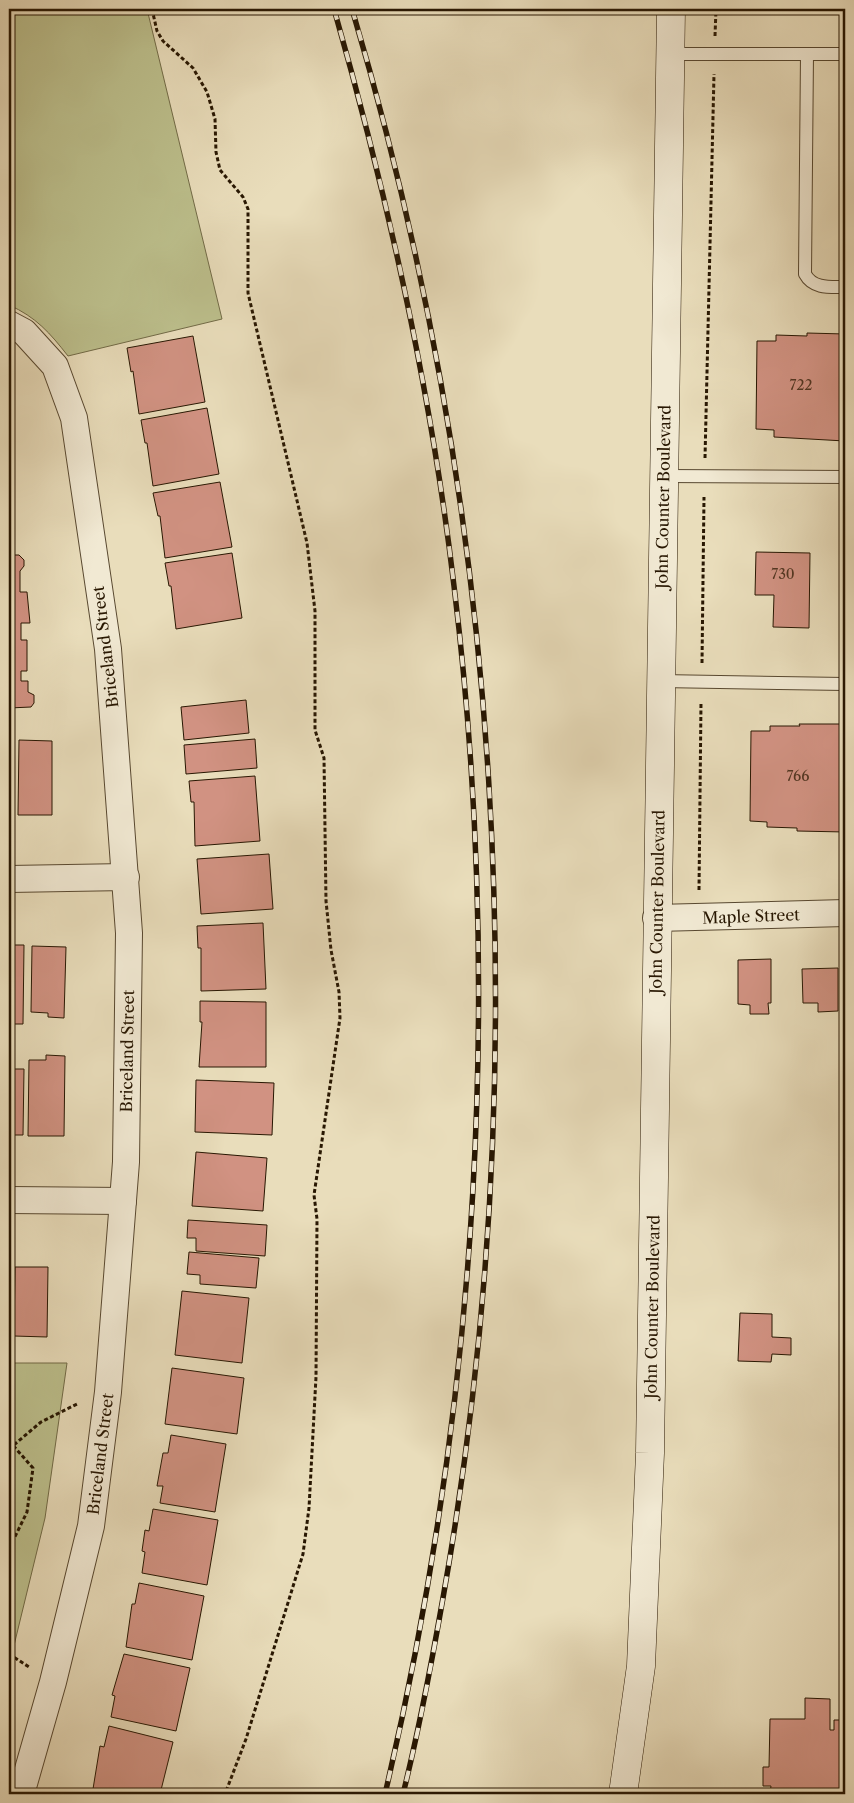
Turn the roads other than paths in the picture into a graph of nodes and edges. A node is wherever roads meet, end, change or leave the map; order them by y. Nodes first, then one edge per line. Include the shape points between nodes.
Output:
1 (671, 9) edge
2 (670, 54) junction
3 (807, 54) junction
4 (845, 54) edge
5 (845, 288) edge
6 (9, 324) edge
7 (663, 476) junction
8 (845, 477) edge
9 (660, 681) junction
10 (845, 684) edge
11 (126, 877) junction
12 (9, 878) edge
13 (845, 912) edge
14 (656, 918) junction
15 (9, 1200) edge
16 (123, 1201) junction
17 (21, 1794) edge
18 (624, 1794) edge

1 - 2 main road, John Counter Boulevard
2 - 3 lane
2 - 7 main road, John Counter Boulevard
3 - 4 lane
3 - 5 lane via 805,274 809,281 823,287
6 - 11 street, Briceland Street via 24,332 55,366 74,418 108,649
7 - 8 lane
7 - 9 main road, John Counter Boulevard
9 - 10 lane
9 - 14 main road, John Counter Boulevard
11 - 12 street
11 - 16 street, Briceland Street via 129,933
13 - 14 street, Maple Street
14 - 18 main road, John Counter Boulevard via 650,1453 641,1666
15 - 16 street
16 - 17 street, Briceland Street via 108,1392 91,1526

